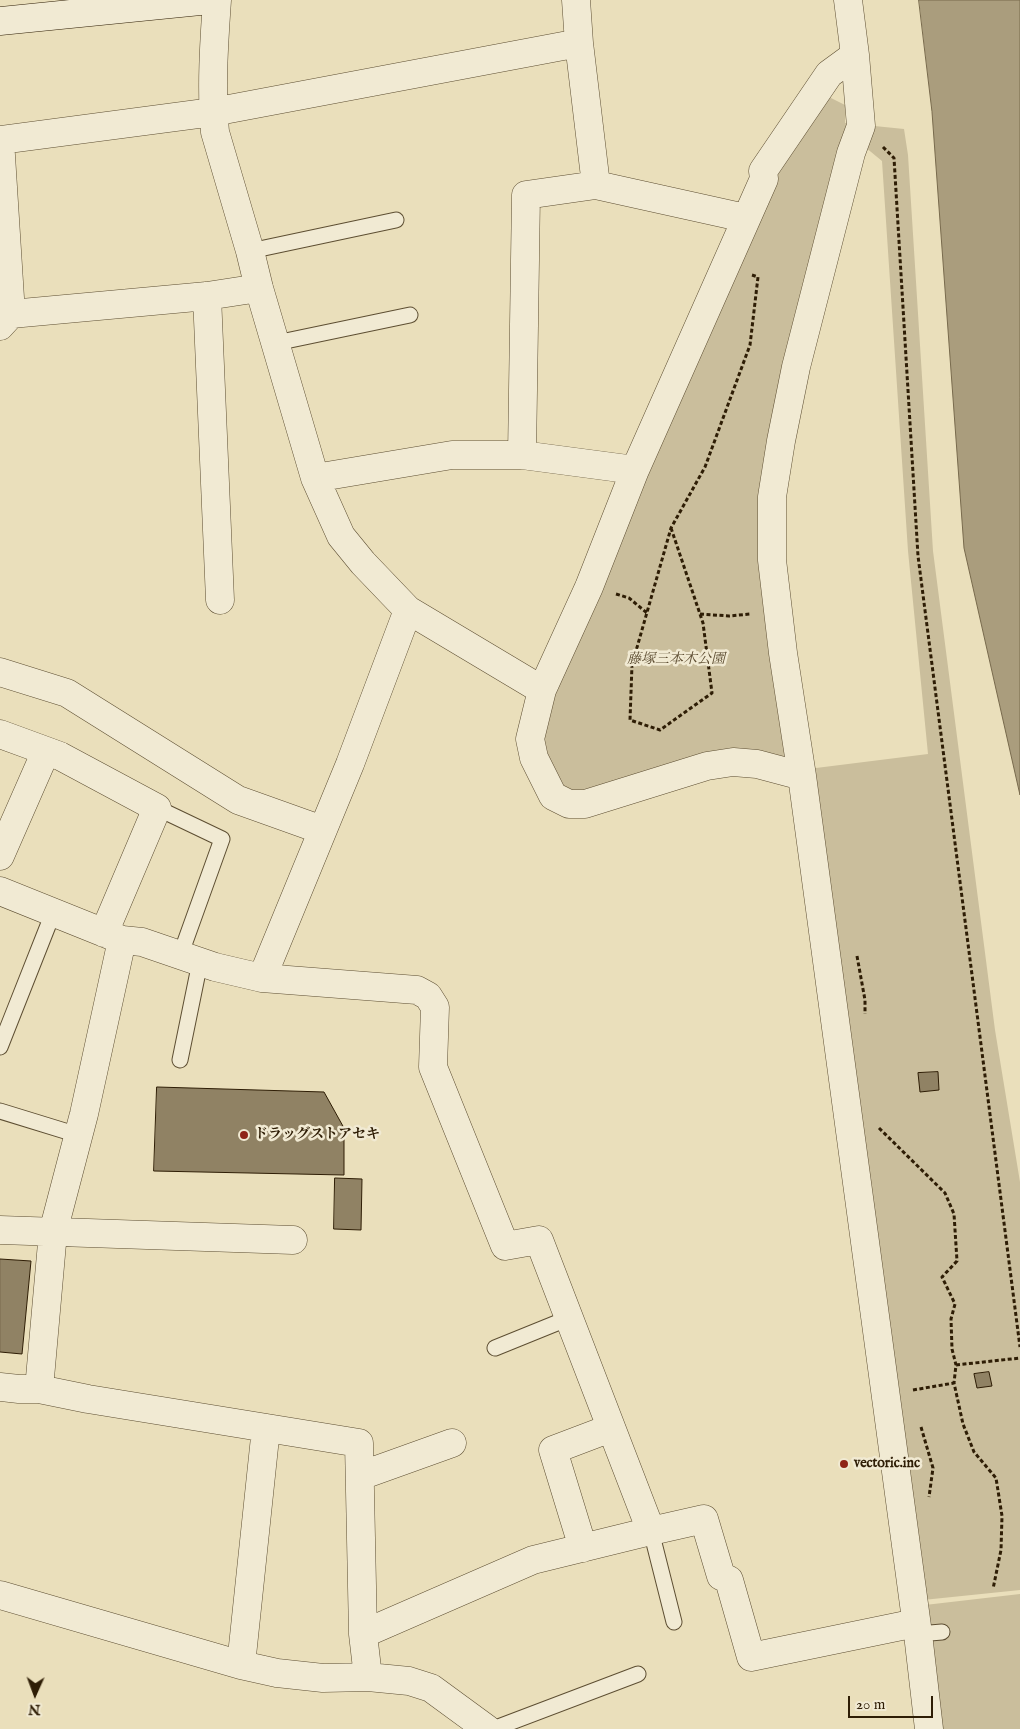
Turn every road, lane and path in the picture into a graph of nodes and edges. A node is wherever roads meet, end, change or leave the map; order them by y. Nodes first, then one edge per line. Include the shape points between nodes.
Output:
1 (210, 0) edge
2 (218, 0) edge
3 (576, 0) edge
4 (848, 0) edge
5 (0, 21) edge
6 (579, 43) junction
7 (855, 55) junction
8 (213, 112) junction
9 (861, 126) junction
10 (596, 185) junction
11 (745, 218) junction
12 (396, 220) dead end
13 (250, 252) junction
14 (726, 265) junction
15 (259, 288) junction
16 (207, 296) junction
17 (410, 315) dead end
18 (6, 320) edge
19 (276, 344) junction
20 (522, 455) junction
21 (636, 470) junction
22 (315, 478) junction
23 (671, 528) junction
24 (588, 587) junction
25 (220, 600) dead end
26 (408, 610) junction
27 (778, 611) junction
28 (647, 613) junction
29 (700, 614) junction
30 (0, 672) edge
31 (542, 690) junction
32 (0, 734) edge
33 (46, 751) junction
34 (802, 776) junction
35 (157, 808) junction
36 (322, 830) junction
37 (0, 856) edge
38 (0, 891) edge
39 (53, 913) junction
40 (113, 937) junction
41 (190, 959) junction
42 (262, 978) junction
43 (0, 1048) edge
44 (180, 1060) dead end
45 (0, 1111) edge
46 (848, 1121) junction
47 (78, 1135) junction
48 (0, 1230) edge
49 (53, 1232) junction
50 (293, 1240) dead end
51 (569, 1318) junction
52 (1020, 1347) edge
53 (495, 1348) dead end
54 (1020, 1358) edge
55 (956, 1365) junction
56 (954, 1383) junction
57 (0, 1387) edge
58 (39, 1389) junction
59 (909, 1390) dead end
60 (266, 1428) junction
61 (611, 1428) junction
62 (452, 1442) dead end
63 (360, 1476) junction
64 (651, 1531) junction
65 (583, 1548) junction
66 (992, 1589) dead end
67 (0, 1595) edge
68 (674, 1622) dead end
69 (925, 1630) junction
70 (363, 1634) junction
71 (241, 1665) junction
72 (638, 1674) dead end
73 (368, 1677) junction
74 (487, 1729) edge
75 (493, 1729) edge
76 (929, 1729) edge

1 - 5 street
2 - 8 street
3 - 6 street
4 - 7 street
6 - 8 street
6 - 10 street
7 - 9 street
7 - 11 street via 829,74 763,171 764,179
8 - 13 street via 215,132
8 - 18 street via 0,140
9 - 27 street via 850,153 798,358 781,441 772,497 772,560
9 - 52 path via 894,158 918,556
10 - 11 street
10 - 20 street via 526,195
11 - 14 street
12 - 13 lane
13 - 15 street
14 - 21 street
14 - 23 path via 758,277 750,345 705,467
15 - 16 street
15 - 19 street
16 - 18 street
16 - 25 street
17 - 19 lane
19 - 22 street
20 - 21 street
20 - 22 street via 452,456
21 - 24 street
22 - 26 street via 341,536 362,563
23 - 28 path
23 - 29 path
24 - 28 path via 629,598
24 - 31 street
26 - 31 street
26 - 36 street
27 - 29 path via 730,616
27 - 34 street
28 - 29 path via 632,665 630,720 660,730 712,693
30 - 36 street via 67,693 238,800
31 - 34 street via 530,739 534,758 554,796 569,804 585,804 707,766 733,762 758,764
32 - 33 street
33 - 35 street
33 - 37 street
34 - 46 street
35 - 40 street
35 - 41 lane via 222,839
36 - 42 street
38 - 39 street
39 - 40 street
39 - 43 lane
40 - 41 street via 142,942
40 - 47 street
41 - 42 street
41 - 44 lane
42 - 51 street via 418,990 428,996 435,1007 433,1068 504,1246 539,1240
45 - 47 lane
46 - 55 path via 873,1122 945,1193 954,1214 957,1261 942,1277 955,1304 951,1318
46 - 69 street
47 - 49 street
48 - 49 street
49 - 50 street
49 - 58 street
51 - 53 lane
51 - 61 street
54 - 55 path
55 - 56 path
56 - 59 path
56 - 66 path via 963,1424 974,1452 996,1478 1002,1525 1001,1550
57 - 58 street
58 - 60 street
60 - 63 street via 359,1443
60 - 71 street
61 - 64 street
61 - 65 street via 553,1450
62 - 63 street
63 - 70 street
64 - 65 street
64 - 68 lane
64 - 69 street via 704,1519 721,1576 729,1580 751,1656
65 - 70 street via 533,1560
67 - 71 street
69 - 76 street
70 - 73 street
71 - 73 street via 323,1678
72 - 75 lane
73 - 74 street via 409,1681 431,1688

